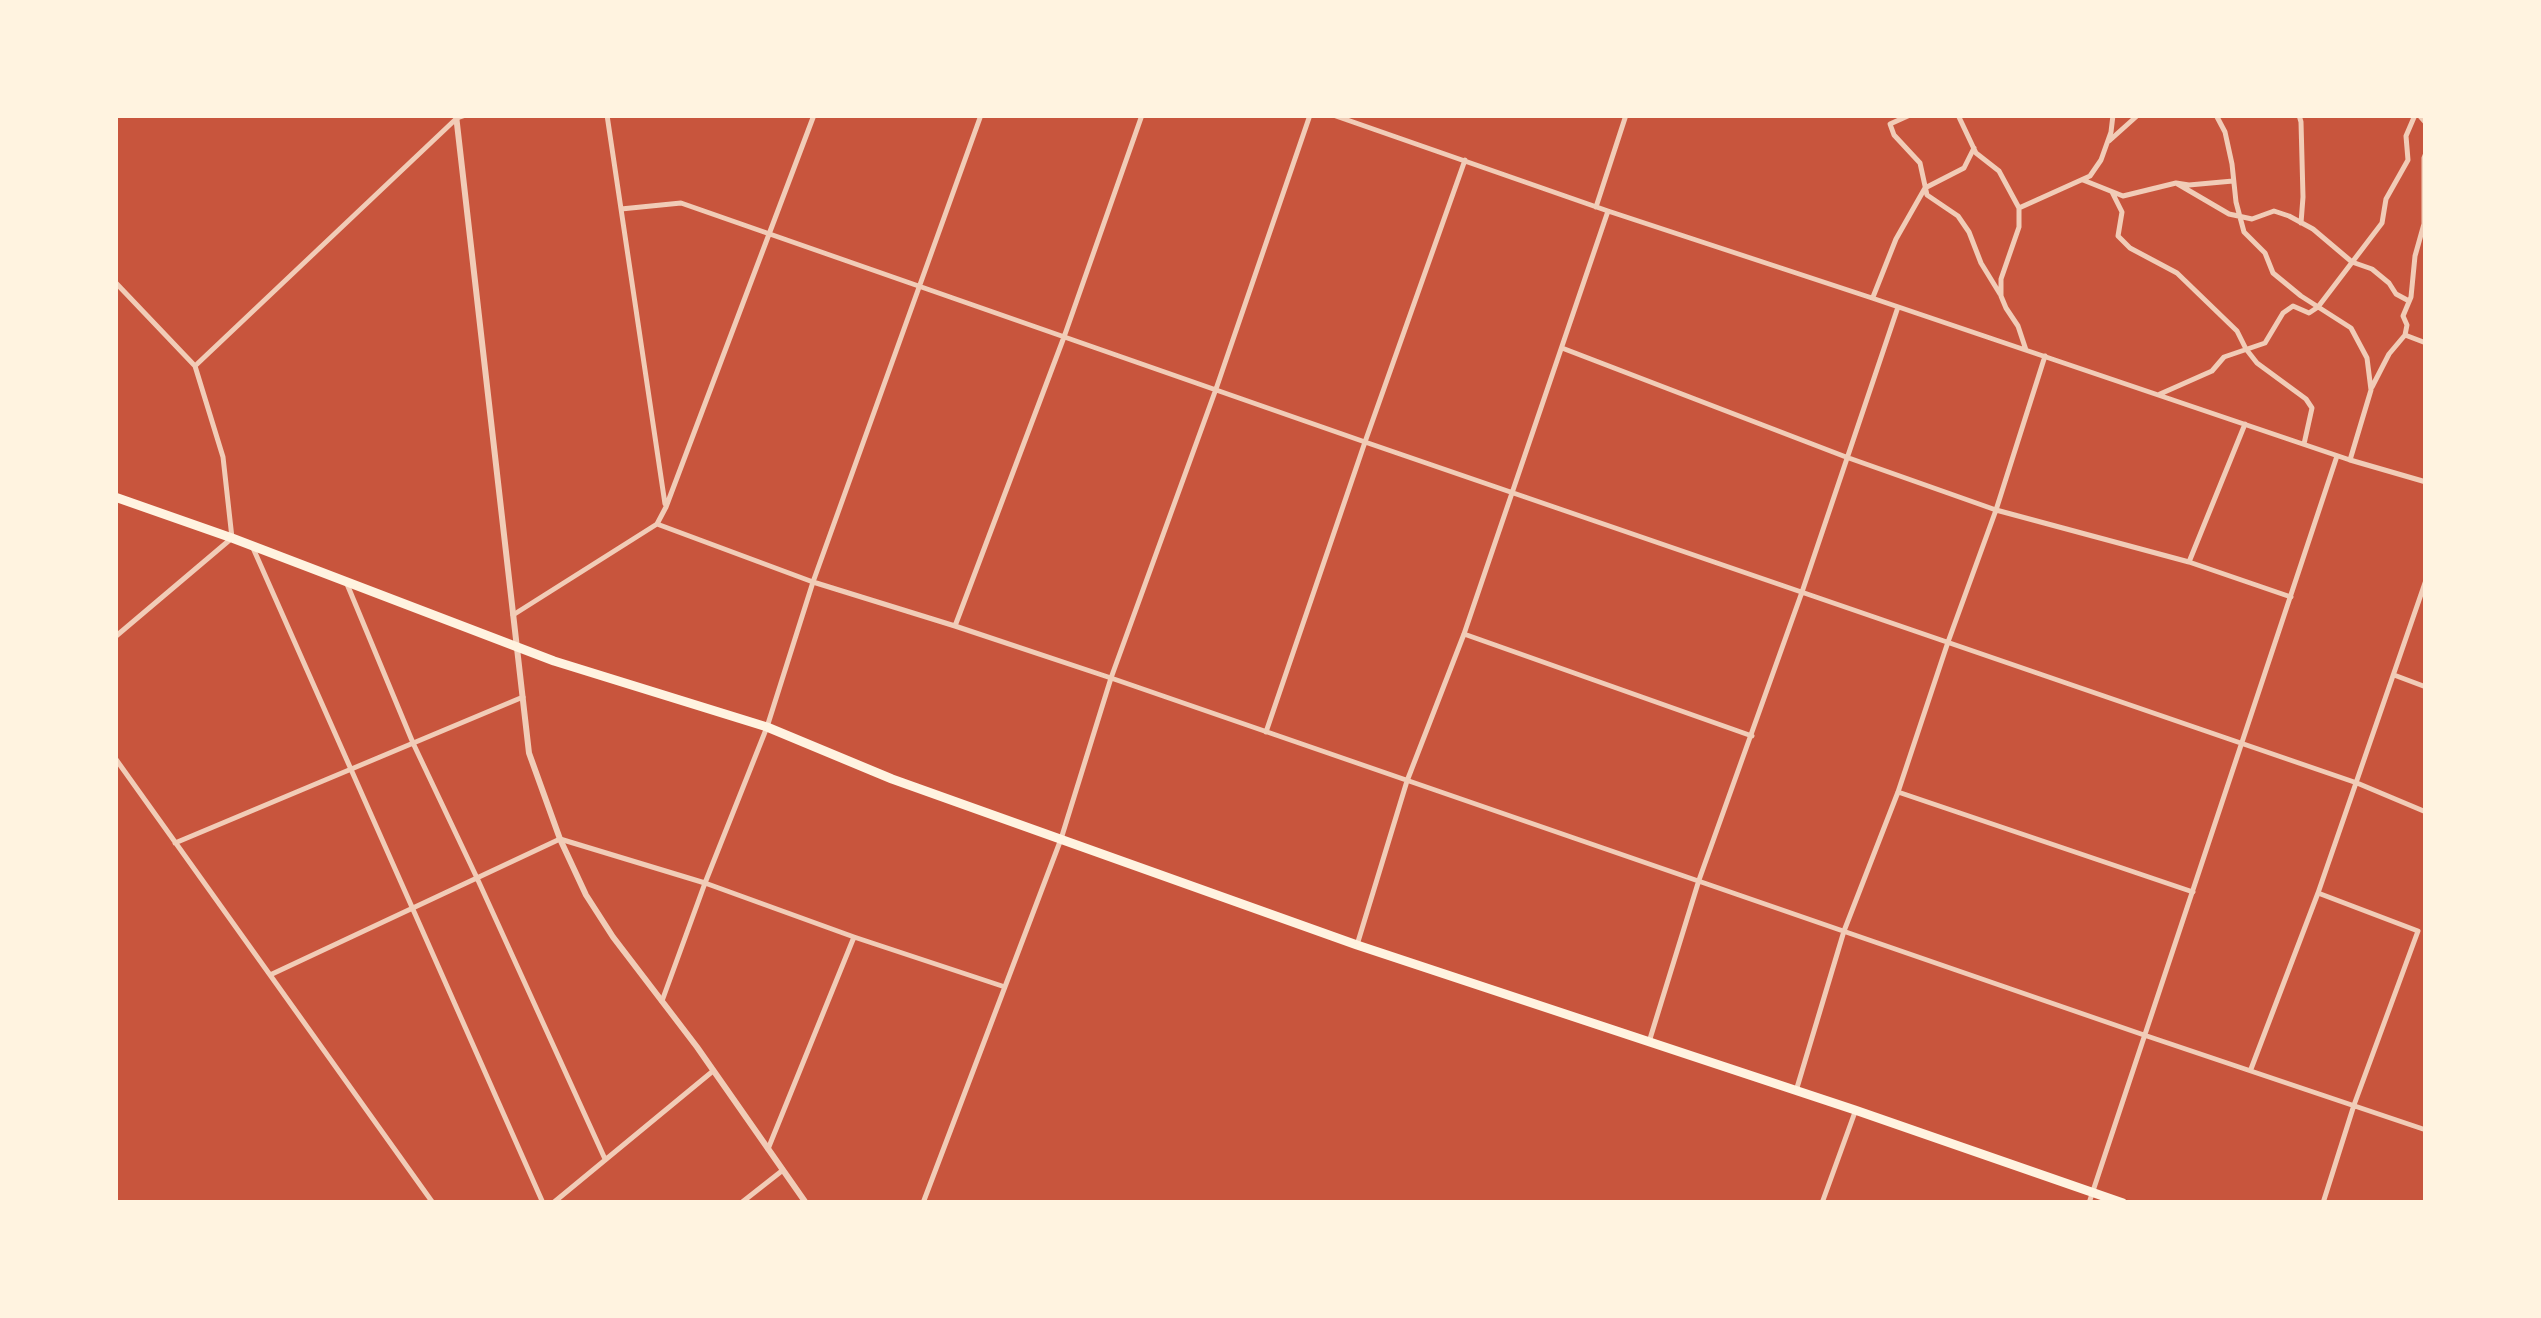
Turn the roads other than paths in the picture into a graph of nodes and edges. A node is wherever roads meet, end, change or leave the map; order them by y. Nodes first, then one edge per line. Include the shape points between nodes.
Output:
1 (606, 115) edge
2 (814, 115) edge
3 (982, 115) edge
4 (1142, 115) edge
5 (1310, 115) edge
6 (1333, 115) edge
7 (1626, 115) edge
8 (1910, 115) edge
9 (1958, 115) edge
10 (2113, 115) edge
11 (2138, 115) edge
12 (2216, 115) edge
13 (2299, 115) edge
14 (2417, 115) edge
15 (460, 116) edge
16 (2426, 123) edge
17 (2107, 143) junction
18 (1974, 148) junction
19 (2426, 153) edge
20 (1466, 160) junction
21 (2083, 180) junction
22 (2233, 181) junction
23 (2176, 183) junction
24 (1925, 188) junction
25 (2112, 192) junction
26 (1596, 207) junction
27 (620, 208) junction
28 (2018, 208) junction
29 (2425, 209) edge
30 (1608, 211) junction
31 (2242, 218) junction
32 (2301, 223) junction
33 (768, 235) junction
34 (2352, 262) junction
35 (115, 282) edge
36 (920, 287) junction
37 (2002, 296) junction
38 (1872, 298) junction
39 (2409, 300) junction
40 (1898, 306) junction
41 (2318, 307) junction
42 (2405, 335) junction
43 (1064, 337) junction
44 (2426, 343) edge
45 (1562, 348) junction
46 (2246, 349) junction
47 (2026, 350) junction
48 (2045, 356) junction
49 (195, 366) junction
50 (1216, 390) junction
51 (2371, 390) junction
52 (2157, 395) junction
53 (2244, 424) junction
54 (1365, 442) junction
55 (2304, 444) junction
56 (2337, 456) junction
57 (1846, 457) junction
58 (2350, 460) junction
59 (2426, 482) edge
60 (1513, 492) junction
61 (115, 496) edge
62 (666, 507) junction
63 (1996, 510) junction
64 (657, 524) junction
65 (232, 538) junction
66 (252, 545) junction
67 (2189, 562) junction
68 (2426, 580) edge
69 (346, 581) junction
70 (813, 582) junction
71 (1802, 592) junction
72 (2291, 597) junction
73 (513, 616) junction
74 (955, 626) junction
75 (1464, 634) junction
76 (115, 637) edge
77 (1948, 642) junction
78 (517, 647) junction
79 (2394, 675) junction
80 (1111, 678) junction
81 (2426, 687) edge
82 (522, 697) junction
83 (767, 727) junction
84 (1266, 732) junction
85 (1752, 736) junction
86 (413, 743) junction
87 (2242, 744) junction
88 (115, 758) edge
89 (350, 770) junction
90 (1407, 781) junction
91 (2356, 784) junction
92 (1898, 792) junction
93 (2426, 812) edge
94 (560, 839) junction
95 (1062, 839) junction
96 (176, 842) junction
97 (478, 878) junction
98 (1698, 880) junction
99 (705, 883) junction
100 (2194, 892) junction
101 (2318, 893) junction
102 (412, 908) junction
103 (1844, 930) junction
104 (854, 937) junction
105 (1357, 945) junction
106 (270, 975) junction
107 (1005, 987) junction
108 (662, 1001) junction
109 (2144, 1036) junction
110 (1649, 1042) junction
111 (2250, 1070) junction
112 (714, 1071) junction
113 (1796, 1091) junction
114 (2354, 1105) junction
115 (1855, 1110) junction
116 (2426, 1130) edge
117 (768, 1149) junction
118 (606, 1160) junction
119 (783, 1170) junction
120 (2090, 1198) edge
121 (433, 1203) edge
122 (543, 1203) edge
123 (553, 1203) edge
124 (740, 1203) edge
125 (806, 1203) edge
126 (923, 1203) edge
127 (1822, 1203) edge
128 (2122, 1203) edge
129 (2323, 1203) edge

1 - 27 street
2 - 33 street
3 - 36 street
4 - 43 street
5 - 50 street
6 - 20 street
7 - 26 street
8 - 24 street via 1890,124 1920,164
9 - 18 street
10 - 17 street
11 - 17 street
12 - 22 street
13 - 32 street
14 - 16 street
14 - 34 street via 2406,136 2408,160 2386,200 2382,223
15 - 49 street
15 - 73 street
17 - 21 street
18 - 24 street via 1964,168
18 - 28 street via 1999,172
19 - 29 street
20 - 26 street
20 - 54 street
21 - 25 street
21 - 28 street
22 - 23 street
22 - 31 street
23 - 25 street via 2123,196
23 - 31 street
24 - 37 street via 1958,216
24 - 38 street
25 - 46 street via 2122,212 2118,236 2176,272 2237,331
26 - 30 street
27 - 33 street via 682,203
27 - 62 street
28 - 37 street
29 - 39 street
30 - 38 street
30 - 45 street
31 - 32 street via 2274,211
31 - 41 street via 2244,232 2265,253 2273,273
32 - 34 street
33 - 36 street
33 - 62 street
34 - 39 street via 2372,269
34 - 41 street
35 - 49 street
36 - 43 street
36 - 70 street
37 - 47 street
38 - 40 street
39 - 42 street
40 - 47 street
40 - 57 street
41 - 46 street via 2309,312 2293,306 2266,343
41 - 51 street via 2351,328 2367,358
42 - 44 street
42 - 51 street
43 - 50 street
43 - 74 street
45 - 57 street
45 - 60 street
46 - 52 street
46 - 55 street via 2306,398 2312,408
47 - 48 street
48 - 52 street
48 - 63 street
49 - 65 street via 223,457
50 - 54 street
50 - 80 street
51 - 58 street
52 - 53 street
53 - 55 street
53 - 67 street
54 - 60 street
54 - 84 street
55 - 56 street
56 - 58 street
56 - 72 street
57 - 63 street
57 - 71 street
58 - 59 street
60 - 71 street
60 - 75 street
61 - 65 main road
62 - 64 street
63 - 67 street
63 - 77 street
64 - 70 street
64 - 73 street
65 - 66 main road
65 - 76 street
66 - 69 main road
66 - 89 street
67 - 72 street
68 - 79 street
69 - 78 main road
69 - 86 street
70 - 74 street
70 - 83 street
71 - 77 street
71 - 85 street
72 - 87 street
73 - 78 street
74 - 80 street
75 - 85 street
75 - 90 street
77 - 87 street
77 - 92 street
78 - 82 street
78 - 83 main road
79 - 81 street
79 - 91 street
80 - 84 street
80 - 95 street
82 - 86 street
82 - 94 street via 529,753
83 - 95 main road
83 - 99 street
84 - 90 street
85 - 98 street
86 - 89 street
86 - 97 street
87 - 91 street
87 - 100 street
88 - 96 street
89 - 96 street
89 - 102 street
90 - 98 street
90 - 105 street
91 - 93 street
91 - 101 street
92 - 100 street
92 - 103 street
94 - 97 street
94 - 99 street
94 - 108 street via 586,895
95 - 105 main road
95 - 107 street
96 - 106 street
97 - 102 street
97 - 118 street
98 - 103 street
98 - 110 street
99 - 104 street
99 - 108 street
100 - 109 street
101 - 111 street
101 - 114 street via 2418,931
102 - 106 street
102 - 122 street
103 - 109 street
103 - 113 street
104 - 107 street
104 - 117 street
105 - 110 main road
106 - 121 street
107 - 126 street
108 - 112 street
109 - 111 street
109 - 120 street
110 - 113 main road
111 - 114 street
112 - 117 street
112 - 118 street
113 - 115 main road
114 - 116 street
114 - 129 street
115 - 120 main road
115 - 127 street
117 - 119 street
118 - 123 street
119 - 124 street
119 - 125 street
120 - 128 main road

